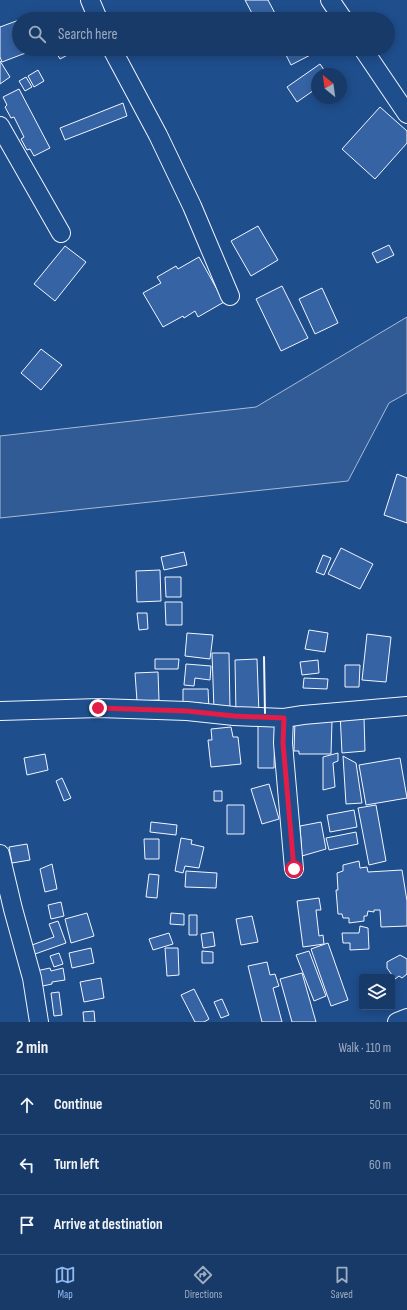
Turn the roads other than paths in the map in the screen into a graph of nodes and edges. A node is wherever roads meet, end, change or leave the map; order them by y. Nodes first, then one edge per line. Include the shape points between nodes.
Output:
1 (90, 0) edge
2 (330, 0) edge
3 (95, 12) edge
4 (338, 12) edge
5 (116, 56) edge
6 (368, 56) edge
7 (407, 114) edge
8 (0, 126) edge
9 (61, 233) dead end
10 (230, 296) dead end
11 (407, 706) edge
12 (0, 711) edge
13 (284, 718) junction
14 (0, 854) edge
15 (294, 869) dead end
16 (407, 1018) edge
17 (39, 1022) edge
18 (398, 1022) edge

1 - 3 street
2 - 4 street
5 - 10 street via 192,206
6 - 7 street
8 - 9 street
11 - 13 street
12 - 13 street via 98,708
13 - 15 street via 283,743
14 - 17 street via 32,978
16 - 18 street

